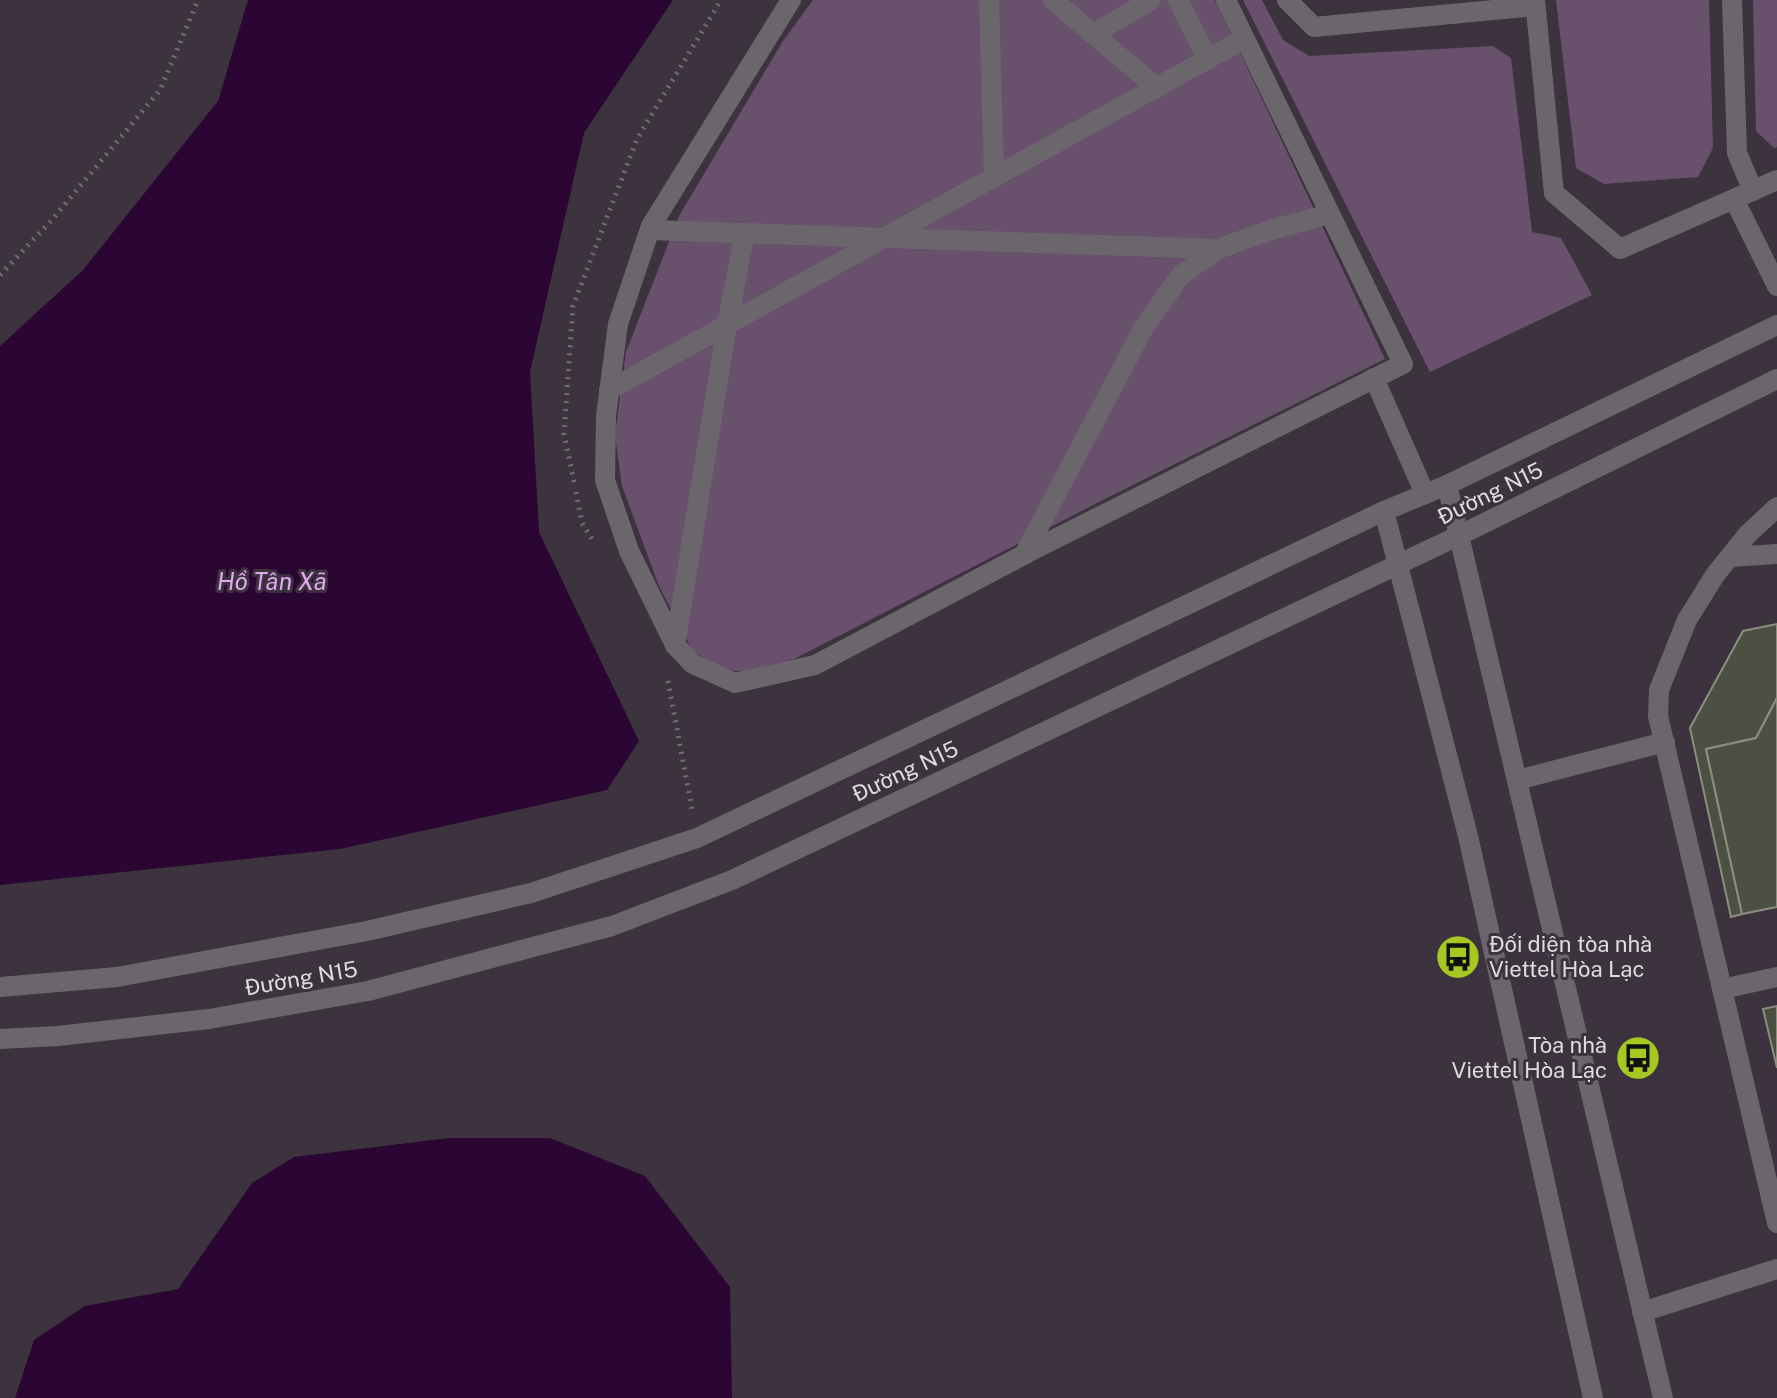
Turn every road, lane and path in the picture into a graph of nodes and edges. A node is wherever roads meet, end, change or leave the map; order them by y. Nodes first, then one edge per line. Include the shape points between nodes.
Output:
1 (198, 0) edge
2 (791, 0) edge
3 (989, 0) edge
4 (1151, 0) edge
5 (1178, 0) edge
6 (1226, 0) edge
7 (1287, 0) edge
8 (1732, 0) edge
9 (1056, 1) edge
10 (1535, 3) edge
11 (1406, 9) edge
12 (1093, 34) junction
13 (1244, 39) junction
14 (1208, 60) junction
15 (1157, 88) junction
16 (994, 178) junction
17 (1777, 180) edge
18 (1743, 195) junction
19 (1329, 214) junction
20 (650, 230) junction
21 (745, 233) junction
22 (885, 238) junction
23 (1218, 249) junction
24 (0, 275) edge
25 (1777, 286) edge
26 (727, 325) junction
27 (1777, 325) edge
28 (1374, 378) junction
29 (1777, 379) edge
30 (609, 390) junction
31 (1447, 485) junction
32 (1425, 494) junction
33 (1777, 507) edge
34 (1384, 511) junction
35 (1458, 536) junction
36 (1777, 554) edge
37 (1024, 555) junction
38 (1730, 557) junction
39 (1397, 563) junction
40 (675, 645) junction
41 (1665, 742) junction
42 (1517, 780) junction
43 (1777, 977) edge
44 (0, 987) edge
45 (1722, 989) junction
46 (0, 1039) edge
47 (1777, 1223) edge
48 (1777, 1269) edge
49 (1642, 1312) junction
50 (1593, 1398) edge
51 (1663, 1398) edge

1 - 24 path via 160,90
2 - 20 street
3 - 16 street
4 - 12 street
5 - 14 street
6 - 13 street
7 - 11 street via 1314,27
8 - 18 street
9 - 12 street
10 - 11 street
10 - 18 street via 1554,193 1620,249
12 - 15 street
13 - 14 street
13 - 19 street
14 - 15 street
15 - 16 street
16 - 22 street
17 - 18 street
18 - 25 street
19 - 23 street
19 - 28 street via 1403,364
20 - 21 street
20 - 30 street via 618,324
21 - 22 street
21 - 26 street
22 - 23 street
22 - 26 street
23 - 37 street via 1181,275 1144,327
26 - 30 street
26 - 40 street
27 - 31 street, Đường N15
28 - 32 street
28 - 37 street
29 - 35 street, Đường N15
30 - 40 street via 605,480 629,551
31 - 32 street, Đường N15
31 - 35 street
32 - 34 street, Đường N15
33 - 38 street
34 - 39 street
34 - 44 street, Đường N15 via 697,838 531,893 367,931 117,977
35 - 39 street, Đường N15
35 - 42 street
36 - 38 street
37 - 40 street via 815,665 735,683 693,664
38 - 41 street via 1687,620 1659,690
39 - 46 street, Đường N15 via 732,880 612,926 368,991 209,1019
39 - 50 street via 1468,836
41 - 42 street
41 - 45 street
42 - 49 street
43 - 45 street
45 - 47 street
48 - 49 street
49 - 51 street

